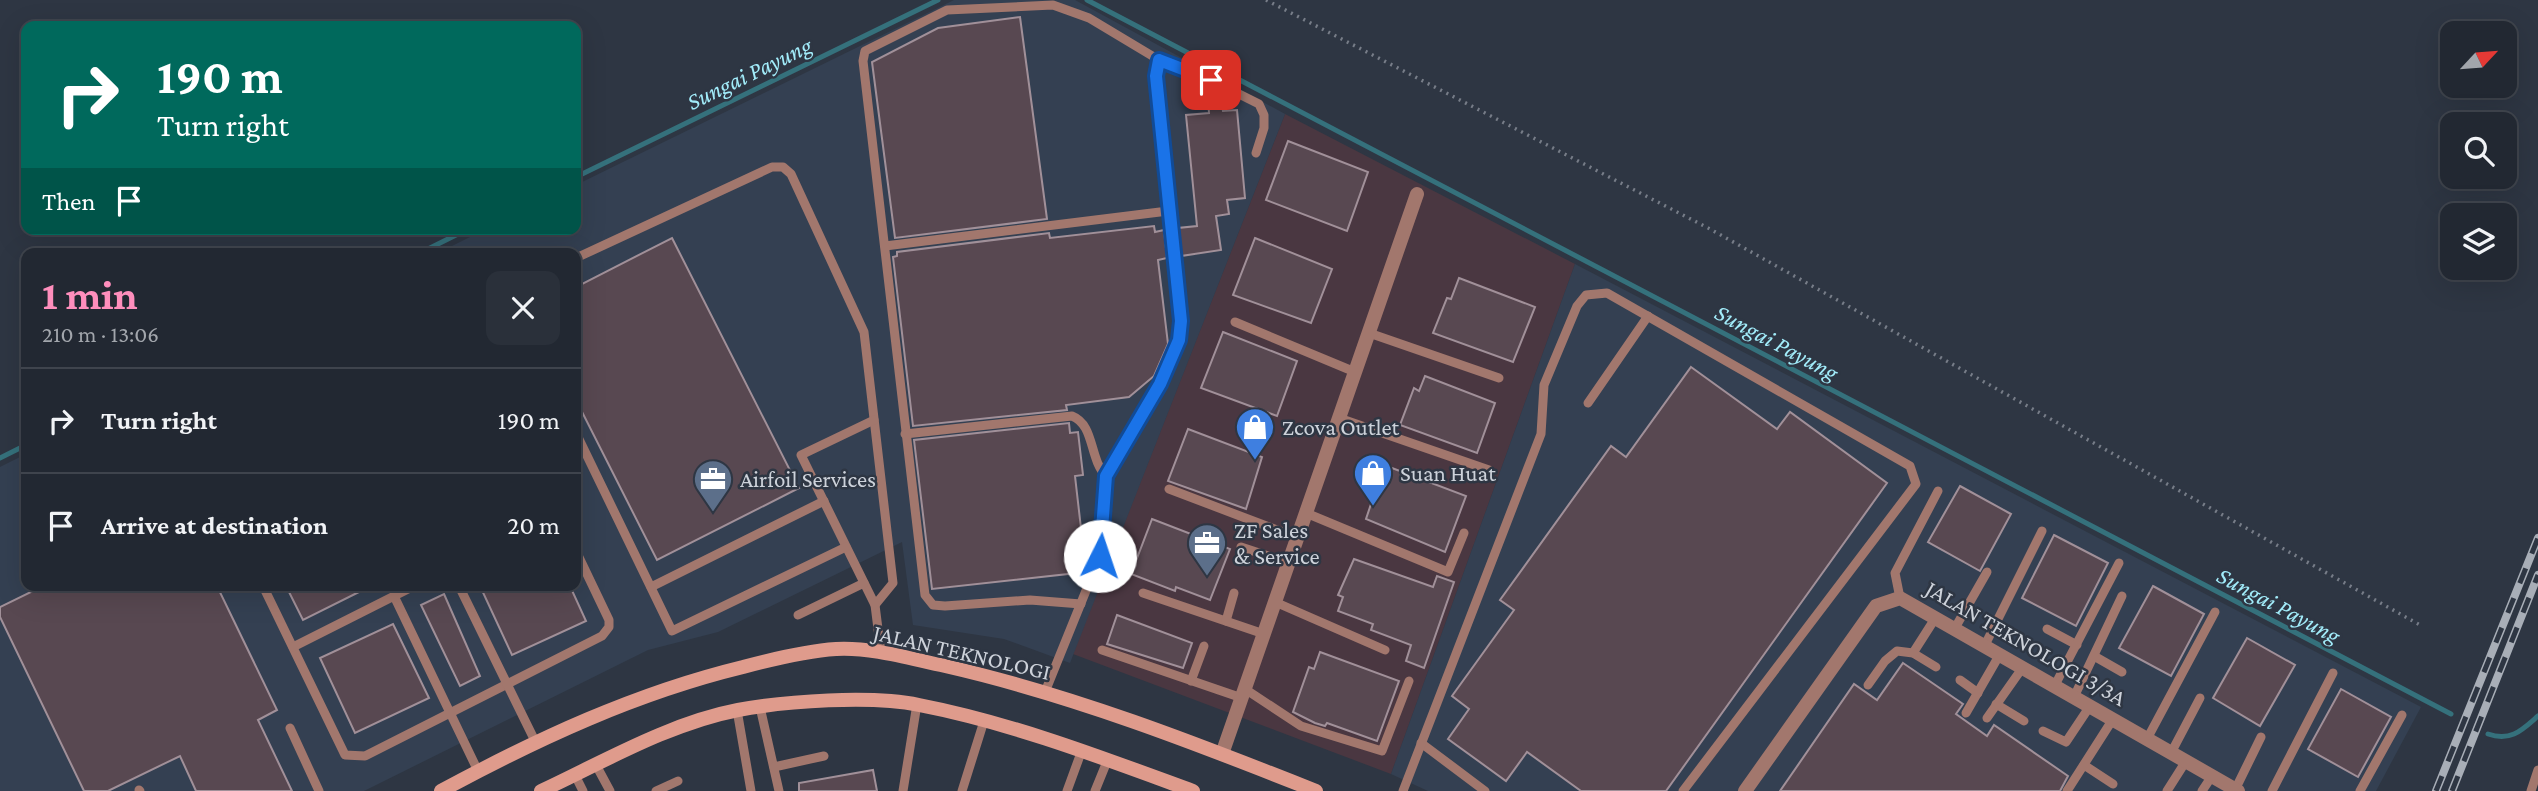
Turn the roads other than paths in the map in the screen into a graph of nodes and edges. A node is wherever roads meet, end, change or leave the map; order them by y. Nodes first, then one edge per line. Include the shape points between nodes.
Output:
1 (1159, 60) junction
2 (1256, 153) dead end
3 (1417, 194) dead end
4 (1168, 211) junction
5 (885, 246) junction
6 (581, 256) edge
7 (1648, 316) junction
8 (1235, 322) dead end
9 (1369, 333) junction
10 (1355, 372) junction
11 (1499, 378) dead end
12 (1588, 403) dead end
13 (1339, 418) junction
14 (874, 420) junction
15 (905, 434) junction
16 (581, 443) edge
17 (1489, 470) dead end
18 (1106, 476) junction
19 (1169, 489) dead end
20 (1938, 491) dead end
21 (824, 501) junction
22 (1306, 513) junction
23 (2042, 531) dead end
24 (1464, 533) dead end
25 (1298, 538) junction
26 (846, 547) junction
27 (1241, 547) dead end
28 (581, 561) edge
29 (1289, 563) junction
30 (2119, 563) dead end
31 (1987, 572) dead end
32 (864, 583) junction
33 (651, 587) junction
34 (265, 591) edge
35 (404, 591) edge
36 (461, 591) edge
37 (1143, 593) dead end
38 (1234, 593) dead end
39 (394, 596) junction
40 (2122, 596) dead end
41 (1900, 598) junction
42 (1275, 601) junction
43 (1081, 604) junction
44 (875, 605) junction
45 (2215, 612) dead end
46 (798, 615) dead end
47 (1936, 617) junction
48 (1226, 621) junction
49 (1955, 628) junction
50 (2047, 629) dead end
51 (1264, 634) junction
52 (1985, 645) junction
53 (2077, 645) junction
54 (1204, 646) dead end
55 (293, 647) junction
56 (1102, 650) dead end
57 (1385, 650) dead end
58 (881, 653) junction
59 (1913, 653) junction
60 (2000, 654) junction
61 (2094, 656) junction
62 (1936, 667) dead end
63 (2023, 667) junction
64 (2122, 672) dead end
65 (2333, 673) dead end
66 (1960, 680) dead end
67 (1191, 681) junction
68 (1409, 681) dead end
69 (507, 684) junction
70 (1868, 685) dead end
71 (2055, 685) junction
72 (1045, 692) junction
73 (1978, 693) junction
74 (1244, 694) junction
75 (2074, 697) junction
76 (2200, 698) dead end
77 (917, 704) junction
78 (1996, 704) junction
79 (2090, 706) junction
80 (760, 708) junction
81 (737, 710) junction
82 (451, 713) junction
83 (1966, 713) dead end
84 (2402, 715) dead end
85 (1987, 718) dead end
86 (2113, 719) junction
87 (984, 721) junction
88 (2024, 721) dead end
89 (290, 728) dead end
90 (2043, 731) dead end
91 (2261, 737) dead end
92 (2147, 739) junction
93 (536, 743) junction
94 (1421, 743) junction
95 (1082, 750) junction
96 (2171, 753) junction
97 (1222, 754) junction
98 (824, 757) dead end
99 (1108, 760) junction
100 (2186, 761) junction
101 (596, 765) junction
102 (2084, 765) junction
103 (775, 767) junction
104 (2538, 770) edge
105 (478, 771) junction
106 (575, 775) junction
107 (2212, 776) junction
108 (678, 781) dead end
109 (2113, 784) dead end
110 (2236, 790) edge
111 (319, 791) edge
112 (441, 791) edge
113 (541, 791) edge
114 (583, 791) edge
115 (610, 791) edge
116 (656, 791) edge
117 (751, 791) edge
118 (779, 791) edge
119 (903, 791) edge
120 (962, 791) edge
121 (1067, 791) edge
122 (1095, 791) edge
123 (1191, 791) edge
124 (1316, 791) edge
125 (1403, 791) edge
126 (1485, 791) edge
127 (1683, 791) edge
128 (1745, 791) edge
129 (2067, 791) edge
130 (2167, 791) edge
131 (2202, 791) edge
132 (2272, 791) edge
133 (2360, 791) edge
134 (2531, 791) edge

1 - 2 lane via 1259,104 1264,128
1 - 4 lane via 1156,76
1 - 5 lane via 1089,18 1053,5 947,10 876,43 863,61
3 - 9 street
4 - 5 lane
4 - 18 lane via 1181,321 1179,340 1160,384
5 - 15 lane
6 - 14 lane via 772,167 783,167 791,174 864,332
7 - 12 lane
7 - 94 lane via 1607,293 1586,295 1577,306 1544,385 1541,434
7 - 127 lane via 1910,466 1916,484
8 - 10 lane
9 - 10 street
9 - 11 lane
10 - 13 street
13 - 17 lane
13 - 22 street
14 - 21 lane via 801,455
14 - 44 lane via 893,583
15 - 18 lane via 1072,415 1085,426 1096,462
15 - 43 lane via 922,588 933,605 1030,600
16 - 33 lane
18 - 43 lane via 1100,556
19 - 25 lane
20 - 41 lane via 1895,573
21 - 26 lane
21 - 33 lane
22 - 24 lane via 1448,572
22 - 25 street
23 - 52 lane
25 - 29 street
26 - 32 lane
26 - 33 lane via 672,631
27 - 29 lane
28 - 69 lane via 609,627 602,636
29 - 42 street
30 - 53 lane
31 - 49 lane
32 - 44 lane
32 - 46 lane
34 - 55 lane
35 - 39 lane
36 - 69 lane
37 - 48 lane
38 - 48 lane
39 - 55 lane
39 - 82 lane
40 - 61 lane
41 - 47 street, JALAN TEKNOLOGI 3/3A
41 - 128 street, JALAN TEKNOLOGI 3/3A via 1876,606
42 - 51 street
42 - 57 lane
43 - 72 lane
44 - 58 lane
45 - 92 lane
47 - 49 street, JALAN TEKNOLOGI 3/3A
47 - 59 lane
48 - 51 lane
49 - 52 street, JALAN TEKNOLOGI 3/3A
50 - 53 lane
51 - 74 street
52 - 60 street, JALAN TEKNOLOGI 3/3A
53 - 71 lane
54 - 67 lane
55 - 82 lane via 345,755 365,756
56 - 67 lane
58 - 72 street, JALAN TEKNOLOGI
58 - 93 street, JALAN TEKNOLOGI via 837,649 693,679
59 - 62 lane
59 - 70 lane via 1903,650 1891,655
60 - 63 street, JALAN TEKNOLOGI 3/3A
60 - 73 lane
61 - 64 lane
61 - 75 lane
63 - 71 street, JALAN TEKNOLOGI 3/3A
63 - 78 lane
65 - 132 lane
66 - 73 lane
67 - 74 lane
68 - 74 lane via 1382,751 1301,726
69 - 82 lane
69 - 93 lane
71 - 75 street, JALAN TEKNOLOGI 3/3A
72 - 97 street, JALAN TEKNOLOGI
73 - 83 lane
74 - 97 street
75 - 79 street, JALAN TEKNOLOGI 3/3A
76 - 96 lane
77 - 80 street via 875,701
77 - 87 street
77 - 119 lane
78 - 85 lane
78 - 88 lane
79 - 86 street, JALAN TEKNOLOGI 3/3A
79 - 90 lane via 2066,742
80 - 81 street
80 - 103 lane
81 - 101 street via 680,728
81 - 117 lane
82 - 105 lane
84 - 133 lane
86 - 92 street, JALAN TEKNOLOGI 3/3A
86 - 102 lane
87 - 95 street
87 - 120 lane
89 - 111 lane
91 - 110 lane
92 - 96 street, JALAN TEKNOLOGI 3/3A
93 - 105 street, JALAN TEKNOLOGI
94 - 125 lane
94 - 126 lane
95 - 99 street
95 - 121 lane
96 - 100 street, JALAN TEKNOLOGI 3/3A
97 - 124 street, JALAN TEKNOLOGI
98 - 103 lane
99 - 122 lane
99 - 123 street
100 - 107 street, JALAN TEKNOLOGI 3/3A
100 - 130 lane
101 - 106 street
101 - 115 lane
102 - 109 lane
102 - 129 lane
103 - 118 lane
104 - 134 lane
105 - 112 street, JALAN TEKNOLOGI
106 - 113 street
106 - 114 lane
107 - 110 street, JALAN TEKNOLOGI 3/3A
107 - 131 lane
108 - 116 lane

